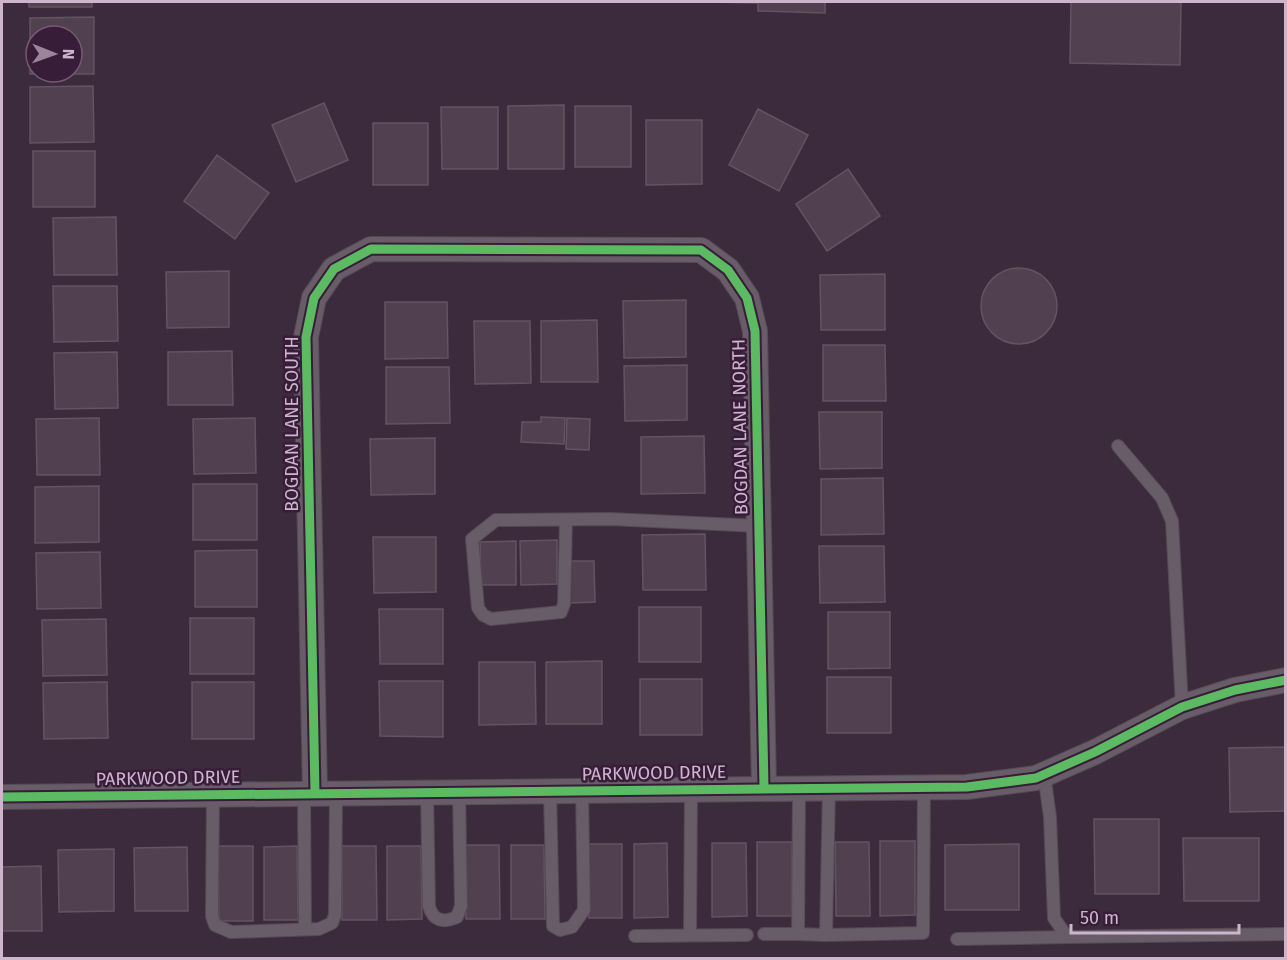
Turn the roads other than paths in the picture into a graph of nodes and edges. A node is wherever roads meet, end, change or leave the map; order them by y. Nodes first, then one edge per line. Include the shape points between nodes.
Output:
1 (536, 249) joint
2 (1118, 446) dead end
3 (566, 520) junction
4 (759, 526) junction
5 (1286, 680) edge
6 (1182, 707) junction
7 (1044, 774) junction
8 (764, 788) junction
9 (799, 788) junction
10 (829, 788) junction
11 (924, 788) junction
12 (691, 789) junction
13 (550, 790) junction
14 (582, 790) junction
15 (459, 791) junction
16 (427, 792) junction
17 (318, 793) junction
18 (213, 794) junction
19 (2, 797) edge
20 (305, 929) junction
21 (764, 934) dead end
22 (798, 934) junction
23 (1286, 934) edge
24 (690, 935) junction
25 (747, 935) dead end
26 (826, 935) junction
27 (635, 936) dead end
28 (1067, 937) junction
29 (957, 939) dead end

1 - 4 street, BOGDAN LANE NORTH via 701,250 728,270 747,298 755,331
1 - 17 street, BOGDAN LANE SOUTH via 371,249 334,269 314,298 306,337
2 - 6 lane via 1162,498 1172,521
3 - 3 lane via 496,520 472,539 478,608 483,615 491,619 561,612
3 - 4 lane
4 - 8 street, BOGDAN LANE NORTH
5 - 6 street, PARKWOOD DRIVE via 1235,690
6 - 7 street, PARKWOOD DRIVE
7 - 11 street, PARKWOOD DRIVE via 967,787
7 - 28 lane via 1050,817 1054,918
8 - 9 street, PARKWOOD DRIVE
8 - 12 street, PARKWOOD DRIVE
9 - 10 street, PARKWOOD DRIVE
9 - 22 lane
10 - 11 street, PARKWOOD DRIVE
10 - 26 lane
11 - 26 lane via 923,933
12 - 14 street, PARKWOOD DRIVE
12 - 24 lane
13 - 14 street, PARKWOOD DRIVE
13 - 14 lane via 553,926 560,930 572,927 584,910
13 - 15 street, PARKWOOD DRIVE
15 - 16 street, PARKWOOD DRIVE
15 - 16 lane via 461,906 457,917 445,921 431,915 429,906
16 - 17 street, PARKWOOD DRIVE
17 - 18 street, PARKWOOD DRIVE
17 - 20 lane
17 - 20 lane via 335,915 327,927
18 - 19 street, PARKWOOD DRIVE
18 - 20 lane via 215,925 231,932
21 - 22 lane
22 - 26 lane
23 - 28 lane
24 - 25 lane
24 - 27 lane
28 - 29 lane

